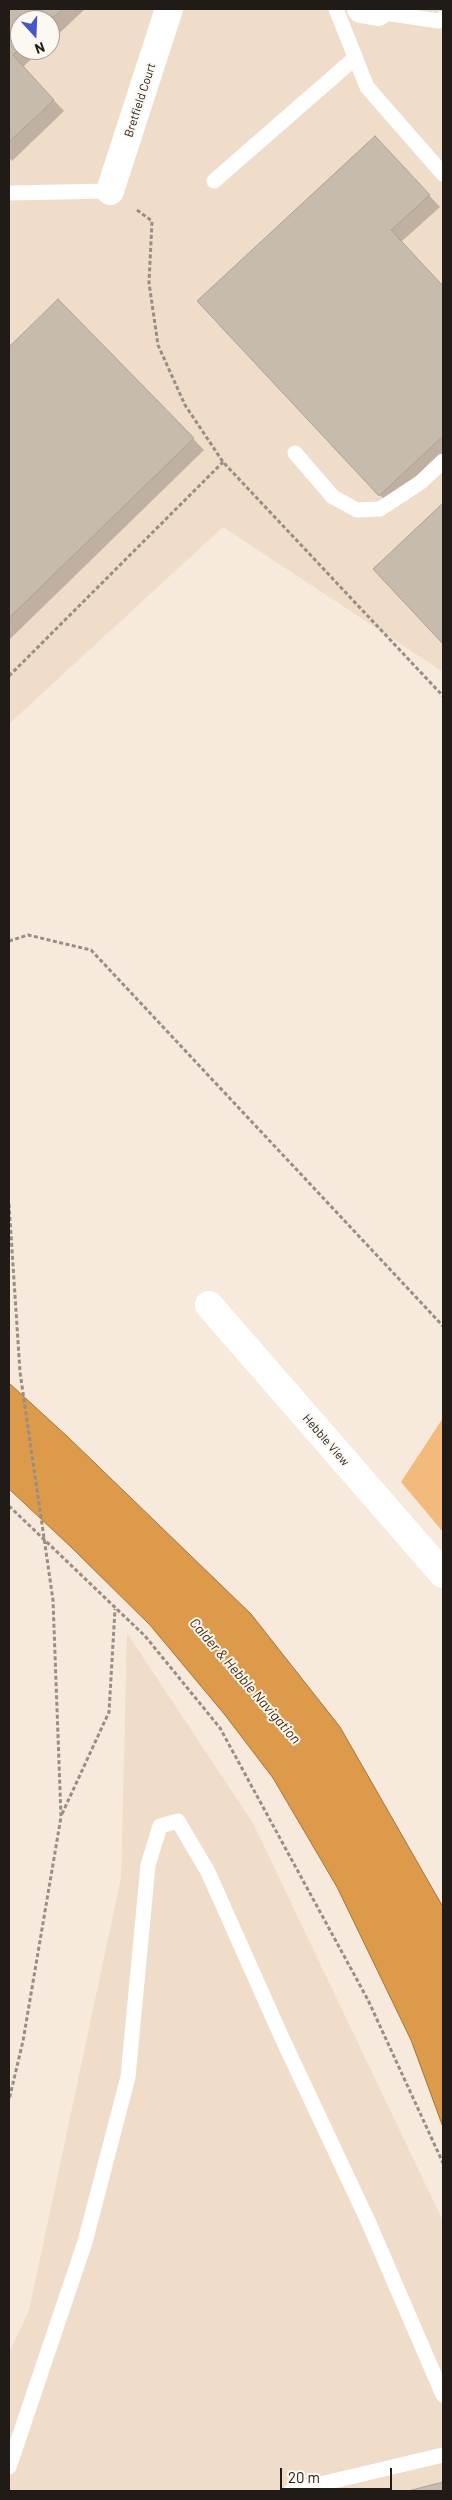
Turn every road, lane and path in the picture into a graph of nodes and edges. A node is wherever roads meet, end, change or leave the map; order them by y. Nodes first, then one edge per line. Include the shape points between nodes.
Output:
1 (169, 9) edge
2 (336, 9) edge
3 (370, 10) edge
4 (443, 18) edge
5 (355, 58) junction
6 (443, 174) edge
7 (214, 181) dead end
8 (110, 191) junction
9 (9, 193) edge
10 (295, 453) dead end
11 (443, 461) edge
12 (223, 462) junction
13 (9, 676) edge
14 (443, 696) edge
15 (9, 941) edge
16 (9, 1204) edge
17 (210, 1306) dead end
18 (443, 1326) edge
19 (9, 1506) edge
20 (443, 1574) edge
21 (116, 1608) junction
22 (61, 1817) junction
23 (9, 2100) edge
24 (443, 2163) edge
25 (443, 2395) edge
26 (443, 2455) edge
27 (9, 2467) edge
28 (291, 2491) edge

1 - 8 street, Bretfield Court
2 - 5 lane
3 - 4 lane via 440,21
5 - 6 lane via 367,87
5 - 7 lane
8 - 9 lane
8 - 12 path via 152,221 149,283 158,346 185,405
10 - 11 lane via 333,497 357,510 380,509 421,482
12 - 13 path
12 - 14 path
15 - 18 path via 28,935 91,950
16 - 22 path via 20,1372 53,1600
17 - 20 street, Hebble View
19 - 21 path
21 - 22 path via 109,1712
21 - 24 path via 145,1636 220,1728 368,2000
22 - 23 path via 23,2041
25 - 27 lane via 368,2220 208,1872 178,1821 160,1826 148,1865 128,2077 85,2242
26 - 28 lane

